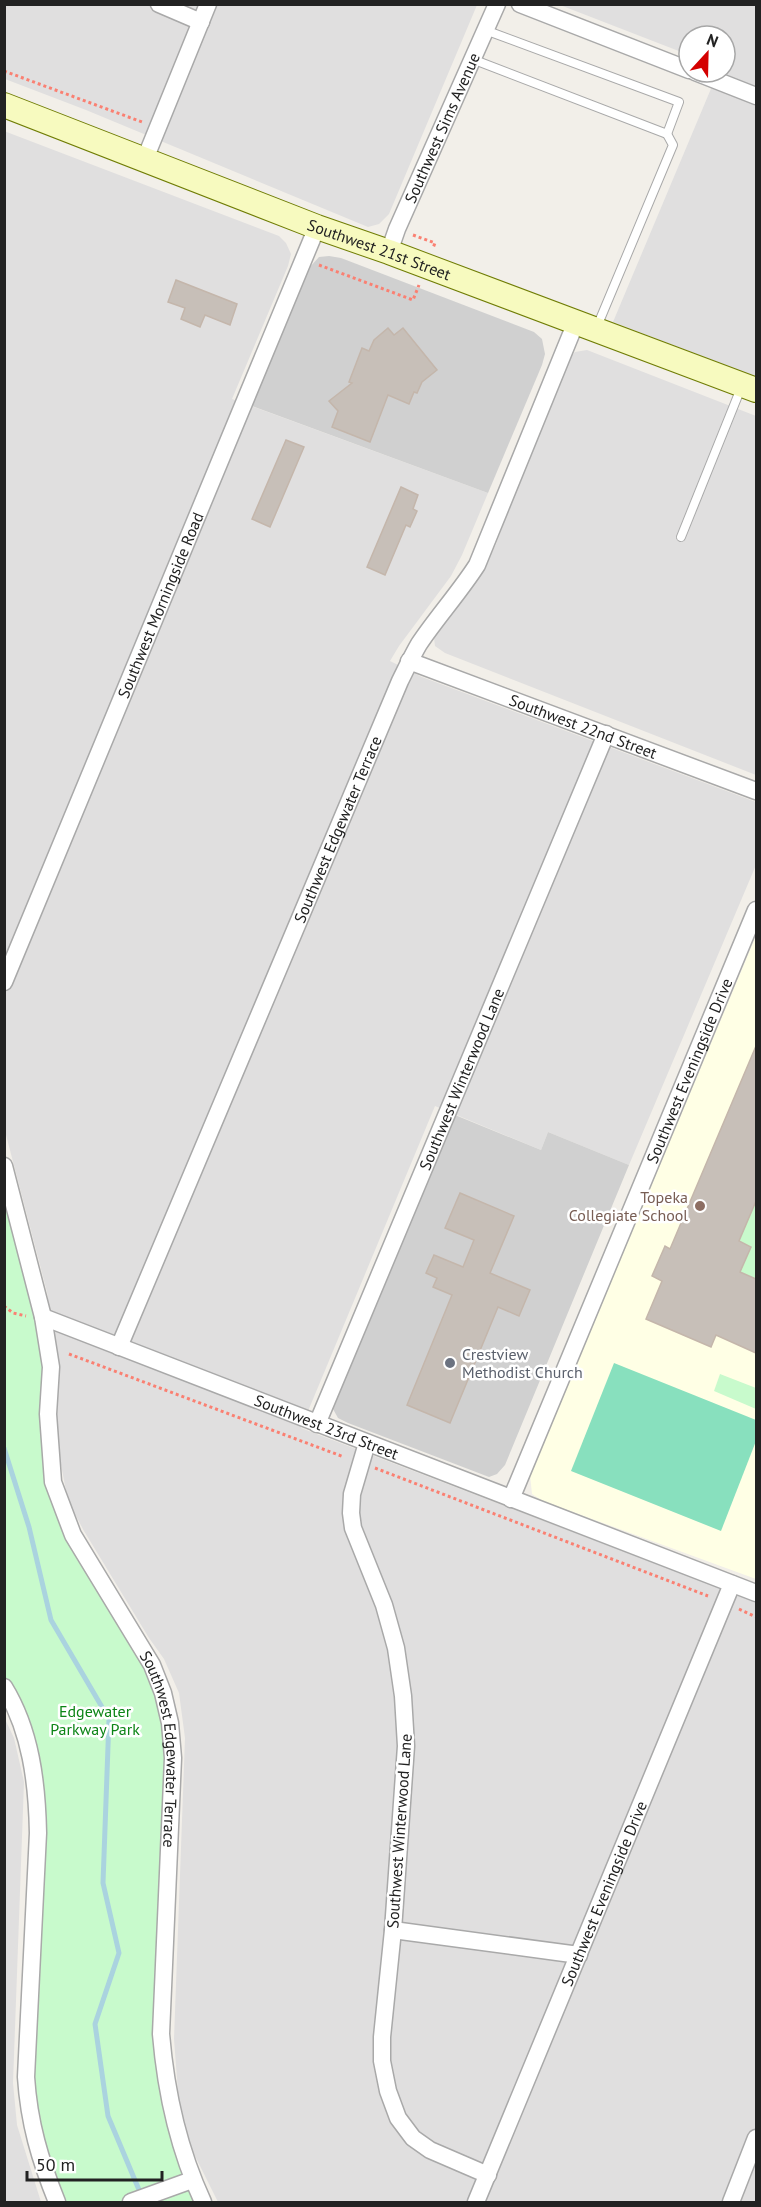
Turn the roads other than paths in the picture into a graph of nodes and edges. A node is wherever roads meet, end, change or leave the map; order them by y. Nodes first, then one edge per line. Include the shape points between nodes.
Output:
1 (159, 4) edge
2 (208, 4) edge
3 (497, 4) edge
4 (520, 4) edge
5 (201, 22) junction
6 (485, 30) junction
7 (472, 59) junction
8 (677, 65) edge
9 (726, 84) edge
10 (756, 96) edge
11 (4, 105) edge
12 (667, 134) junction
13 (145, 159) junction
14 (318, 227) junction
15 (389, 252) junction
16 (586, 326) junction
17 (749, 387) edge
18 (681, 537) dead end
19 (410, 661) junction
20 (606, 734) junction
21 (756, 791) edge
22 (756, 910) edge
23 (4, 982) edge
24 (4, 1166) edge
25 (43, 1317) junction
26 (119, 1347) junction
27 (317, 1425) junction
28 (367, 1443) junction
29 (511, 1499) junction
30 (732, 1584) junction
31 (756, 1593) edge
32 (4, 1687) edge
33 (393, 1930) junction
34 (579, 1955) junction
35 (756, 2138) edge
36 (488, 2175) junction
37 (192, 2180) junction
38 (57, 2202) edge
39 (131, 2202) edge
40 (203, 2202) edge
41 (476, 2202) edge
42 (731, 2202) edge

1 - 5 street
2 - 5 street
3 - 6 street, Southwest Sims Avenue
4 - 8 street
5 - 13 street
6 - 7 street, Southwest Sims Avenue
6 - 12 lane via 679,102
7 - 12 lane
7 - 15 street, Southwest Sims Avenue
9 - 10 street
11 - 13 main road, Southwest 21st Street
12 - 16 lane via 673,145
13 - 14 main road, Southwest 21st Street
14 - 15 main road, Southwest 21st Street
14 - 23 street, Southwest Morningside Road
15 - 16 main road, Southwest 21st Street
16 - 17 main road, Southwest 21st Street
16 - 19 street, Southwest Edgewater Terrace via 477,565
17 - 18 lane
19 - 20 street, Southwest 22nd Street
19 - 26 street, Southwest Edgewater Terrace
20 - 21 street, Southwest 22nd Street
20 - 27 street, Southwest Winterwood Lane
22 - 29 street, Southwest Eveningside Drive
24 - 25 street
25 - 26 street, Southwest 23rd Street
25 - 37 street, Southwest Edgewater Terrace via 51,1367 48,1414 53,1482 72,1535 152,1665 170,1722 173,1758 161,2034 170,2109
26 - 27 street, Southwest 23rd Street
27 - 28 street, Southwest 23rd Street
28 - 29 street, Southwest 23rd Street
28 - 33 street, Southwest Winterwood Lane via 352,1494 353,1528 372,1571 396,1648 405,1720
29 - 30 street, Southwest 23rd Street
30 - 31 street, Southwest 23rd Street
30 - 34 street, Southwest Eveningside Drive
32 - 38 street via 23,1729 37,1795 26,2077 34,2136
33 - 34 street
33 - 36 street, Southwest Winterwood Lane via 382,2061 398,2118 413,2138 430,2150
34 - 36 street, Southwest Eveningside Drive
35 - 42 street
36 - 41 street, Southwest Eveningside Drive
37 - 39 street
37 - 40 street, Southwest Edgewater Terrace

